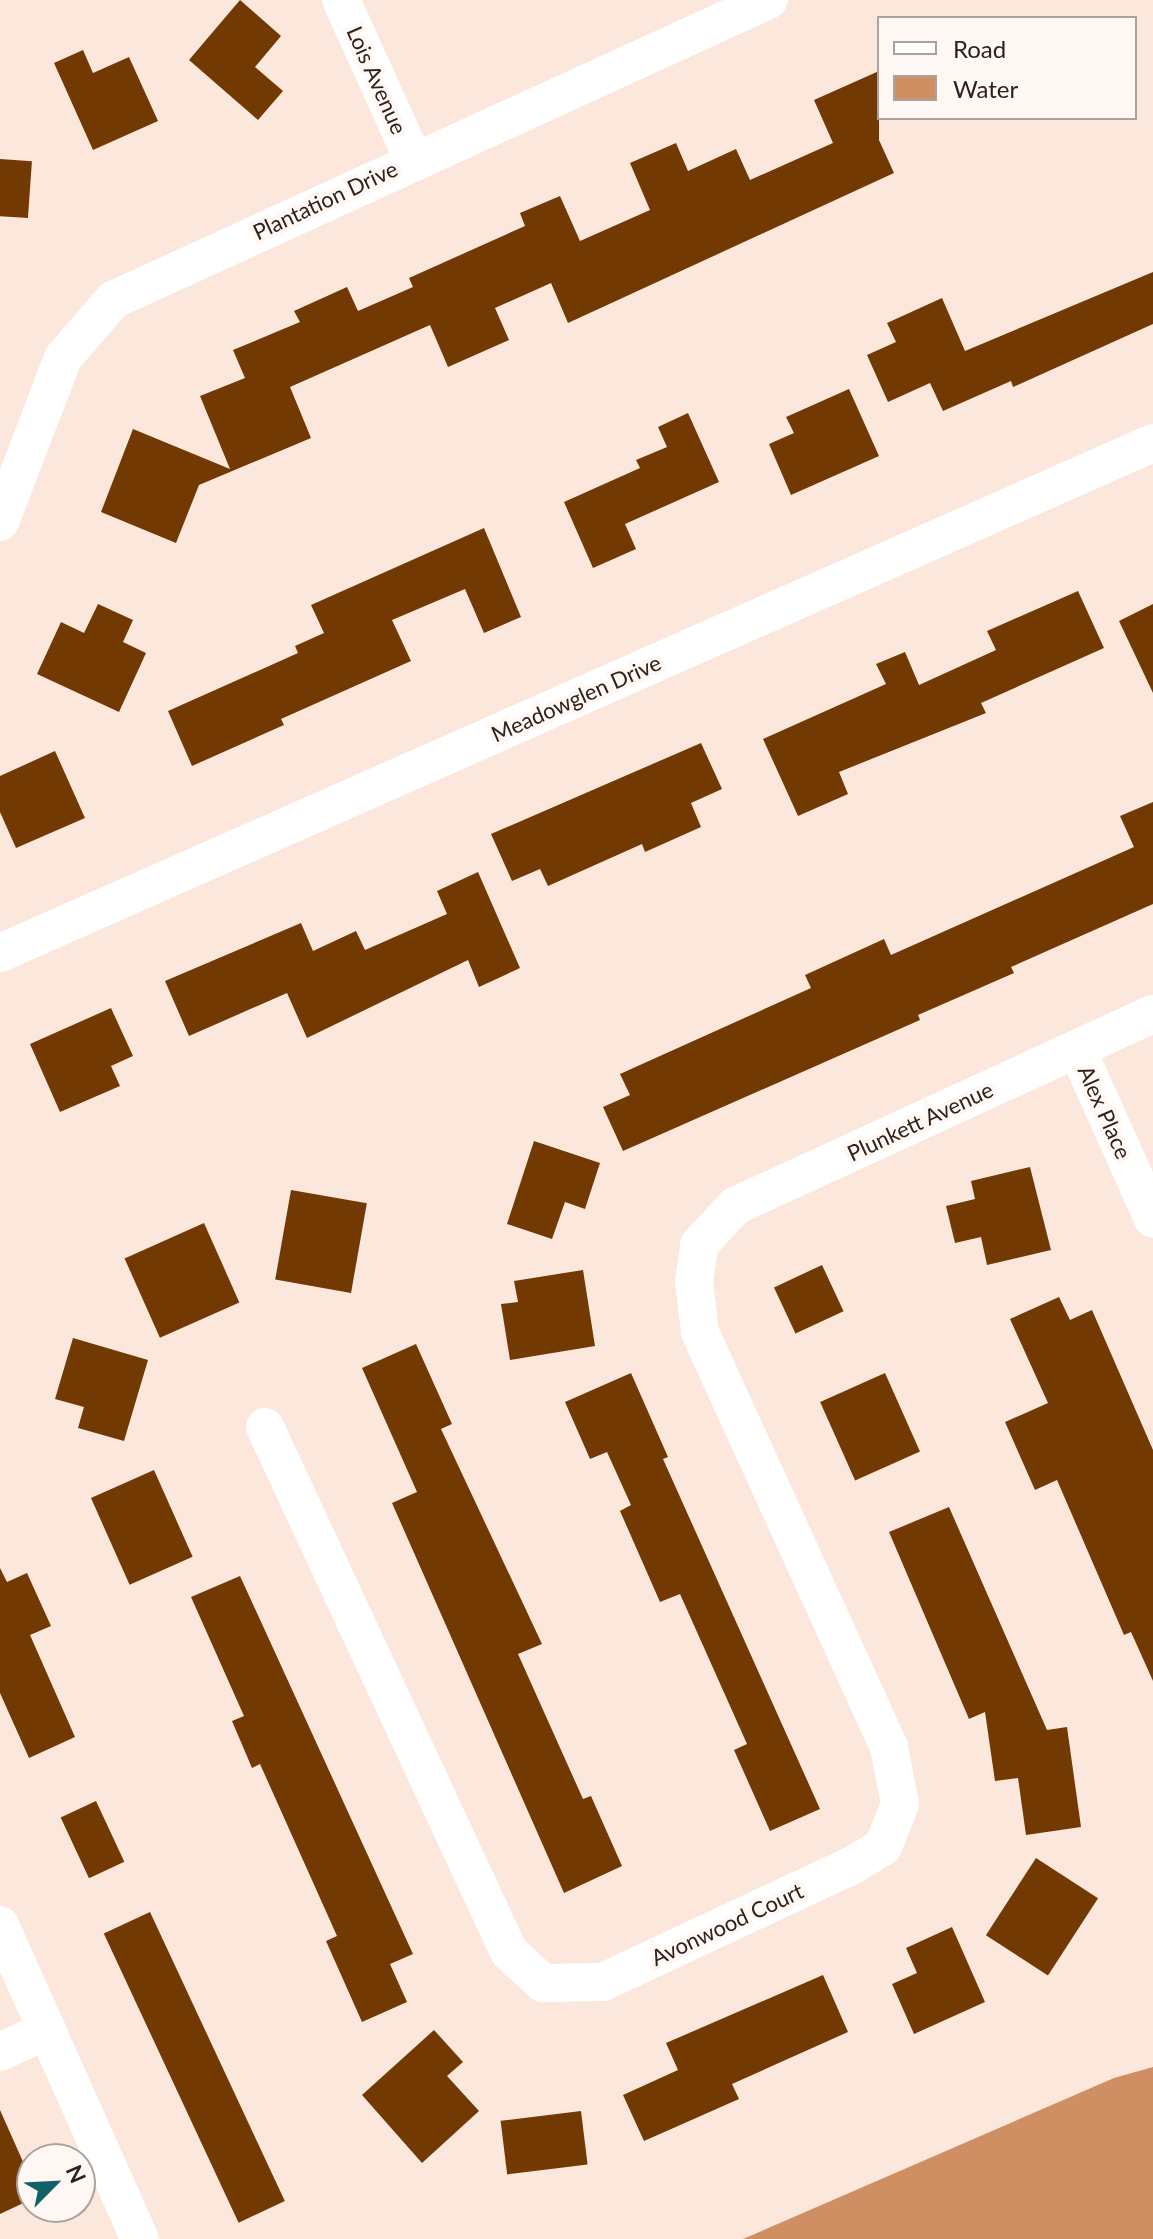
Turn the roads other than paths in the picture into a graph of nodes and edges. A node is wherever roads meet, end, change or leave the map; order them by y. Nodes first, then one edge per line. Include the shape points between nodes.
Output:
1 (341, 0) edge
2 (769, 0) edge
3 (413, 159) junction
4 (1153, 443) edge
5 (0, 522) edge
6 (0, 953) edge
7 (1153, 1014) edge
8 (1077, 1049) junction
9 (1153, 1219) edge
10 (699, 1245) joint
11 (265, 1427) dead end
12 (0, 1925) edge
13 (47, 2030) junction
14 (0, 2052) edge
15 (140, 2239) edge

1 - 3 street, Lois Avenue
2 - 3 street, Plantation Drive
3 - 5 street, Plantation Drive via 113,300 63,358
4 - 6 street, Meadowglen Drive
7 - 8 street, Plunkett Avenue
8 - 9 street, Alex Place
8 - 10 street, Plunkett Avenue via 735,1206
10 - 11 street, Avonwood Court via 694,1282 700,1332 889,1747 900,1804 883,1847 603,1982 543,1983 509,1952
12 - 13 street
13 - 14 street
13 - 15 street

